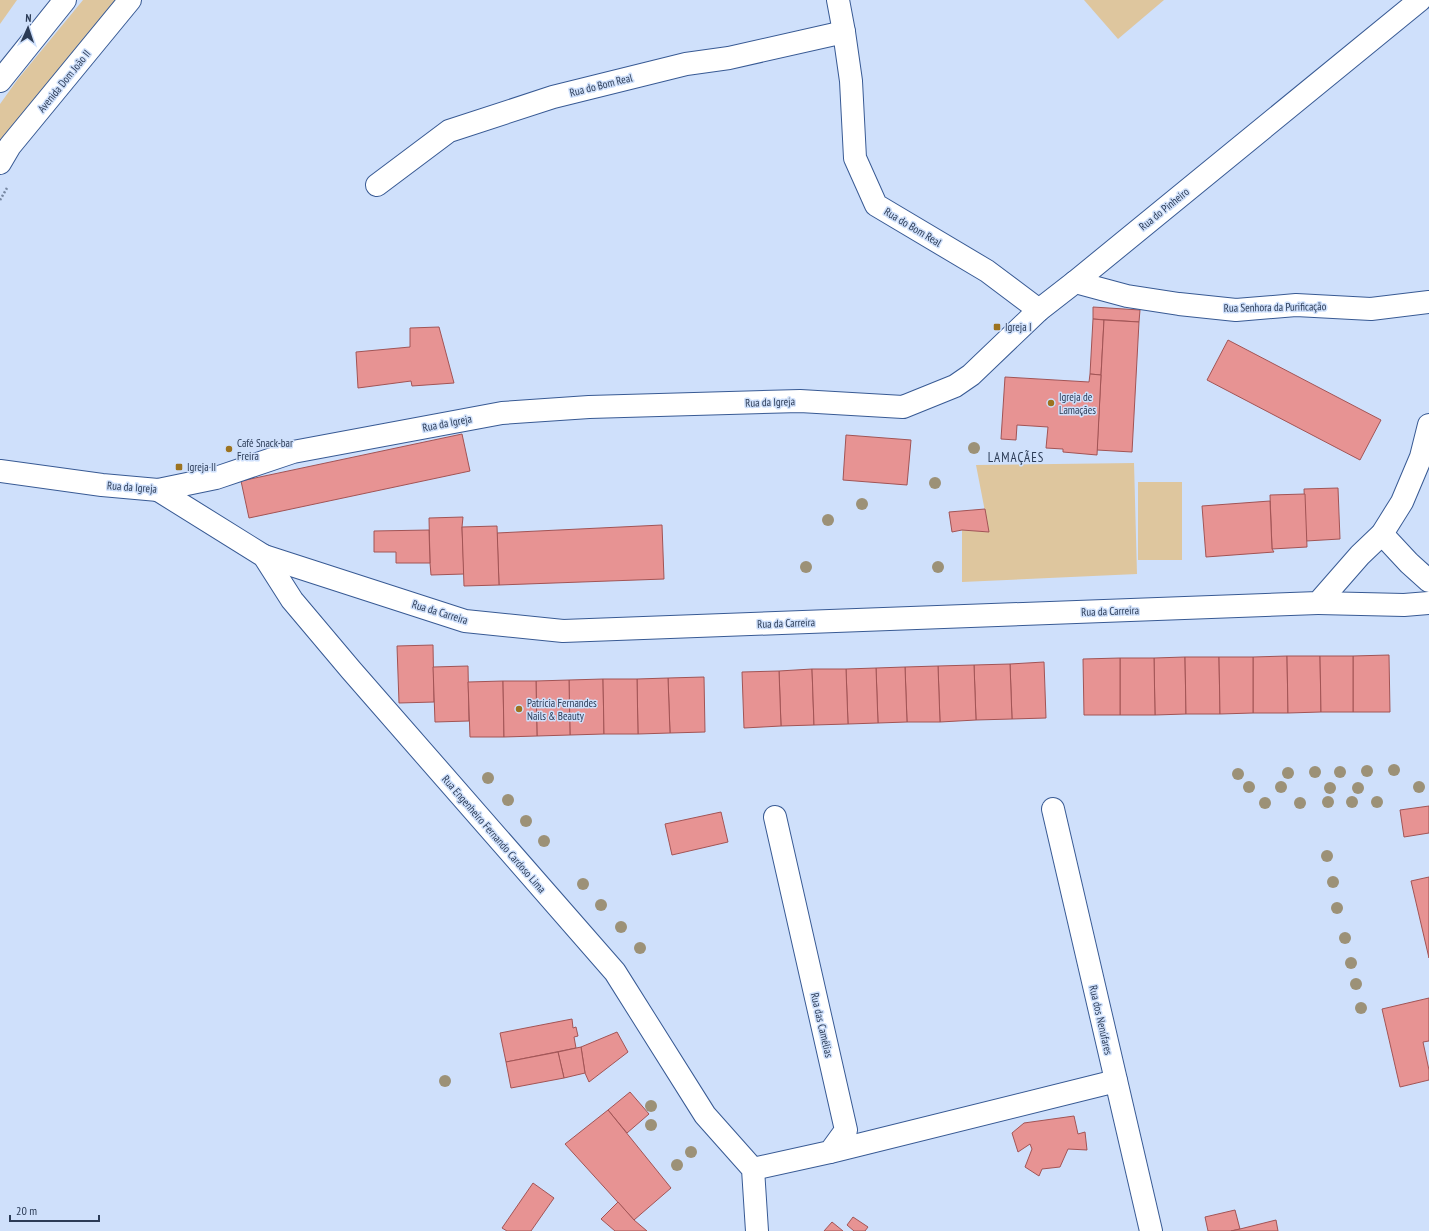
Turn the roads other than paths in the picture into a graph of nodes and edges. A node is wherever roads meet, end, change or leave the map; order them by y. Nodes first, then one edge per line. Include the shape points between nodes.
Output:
1 (65, 0) edge
2 (130, 0) edge
3 (838, 0) edge
4 (1420, 0) edge
5 (844, 32) junction
6 (0, 81) edge
7 (0, 164) edge
8 (377, 185) dead end
9 (1075, 282) junction
10 (1429, 302) edge
11 (1038, 310) junction
12 (903, 407) joint
13 (1429, 425) edge
14 (0, 472) edge
15 (158, 490) junction
16 (1382, 534) junction
17 (264, 556) junction
18 (1429, 581) edge
19 (1318, 603) junction
20 (1429, 603) edge
21 (1053, 809) dead end
22 (775, 817) dead end
23 (1116, 1081) junction
24 (830, 1152) junction
25 (753, 1169) junction
26 (757, 1231) edge
27 (1152, 1231) edge

1 - 6 street
2 - 7 street, Avenida Dom João II via 10,146
3 - 5 street, Rua do Bom Real
4 - 9 street, Rua do Pinheiro
5 - 8 street, Rua do Bom Real via 730,58 678,66 553,97 464,126 449,131
5 - 11 street, Rua do Bom Real via 851,81 855,158 876,205 987,271
9 - 10 street, Rua Senhora da Purificação via 1127,296 1236,310 1296,305 1370,309
9 - 11 street, Rua do Pinheiro
11 - 12 street, Rua do Pinheiro via 955,386
12 - 15 street, Rua da Igreja via 800,401 502,412 293,452 216,478
13 - 16 street via 1420,457 1402,502
14 - 15 street, Rua da Igreja
15 - 17 street, Rua Engenheiro Fernando Cardoso Lima
16 - 18 street
16 - 19 street
17 - 19 street, Rua da Carreira via 465,621 563,631
17 - 25 street, Rua Engenheiro Fernando Cardoso Lima via 292,600 351,670 615,972 705,1114
19 - 20 street, Rua da Carreira
21 - 23 street, Rua dos Nenúfares
22 - 24 street, Rua das Camélias via 846,1130
23 - 24 street
23 - 27 street, Rua dos Nenúfares
24 - 25 street
25 - 26 street

